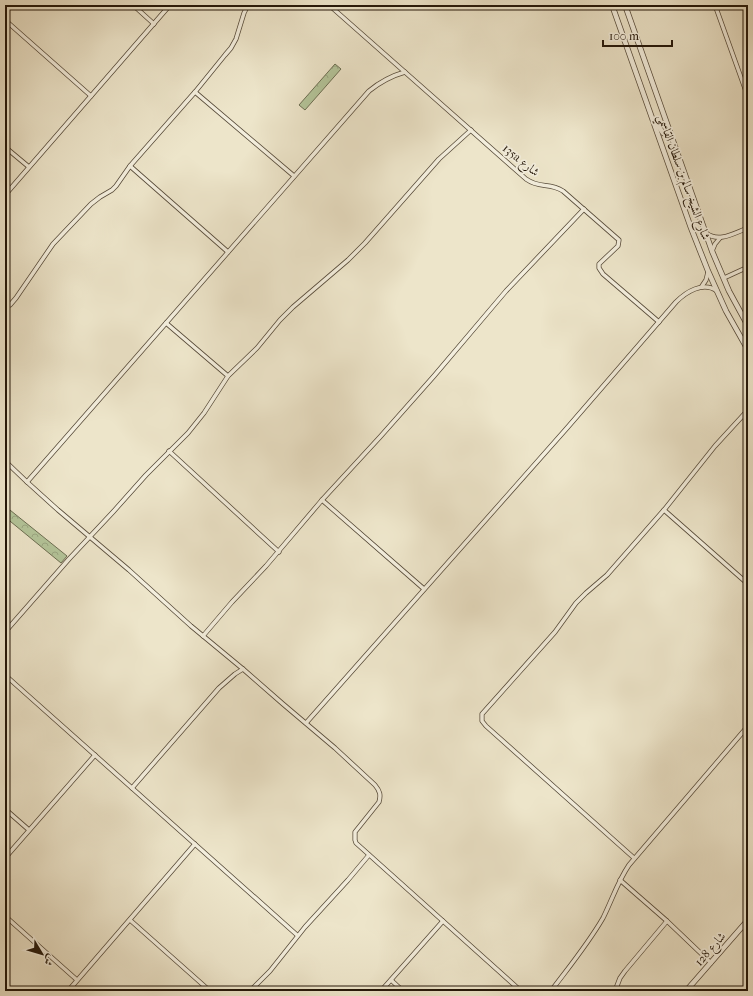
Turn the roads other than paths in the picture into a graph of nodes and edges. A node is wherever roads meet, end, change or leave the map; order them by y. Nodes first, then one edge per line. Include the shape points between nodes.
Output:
1 (133, 5) edge
2 (170, 5) edge
3 (248, 5) edge
4 (329, 5) edge
5 (612, 5) edge
6 (625, 5) edge
7 (715, 5) edge
8 (5, 20) edge
9 (154, 24) junction
10 (405, 72) junction
11 (195, 92) junction
12 (92, 96) junction
13 (748, 97) edge
14 (651, 116) junction
15 (471, 130) junction
16 (670, 132) junction
17 (5, 146) edge
18 (130, 166) junction
19 (29, 167) junction
20 (294, 176) junction
21 (5, 195) edge
22 (584, 209) junction
23 (748, 228) edge
24 (705, 232) junction
25 (720, 238) junction
26 (712, 251) junction
27 (228, 252) junction
28 (748, 267) edge
29 (708, 271) junction
30 (724, 278) junction
31 (701, 287) junction
32 (717, 292) junction
33 (5, 306) edge
34 (659, 322) junction
35 (166, 323) junction
36 (748, 326) edge
37 (748, 350) edge
38 (228, 376) junction
39 (748, 410) edge
40 (170, 451) junction
41 (5, 461) edge
42 (27, 482) junction
43 (322, 500) junction
44 (664, 510) junction
45 (90, 536) junction
46 (279, 552) junction
47 (748, 584) edge
48 (424, 589) junction
49 (5, 632) edge
50 (203, 636) junction
51 (243, 669) junction
52 (5, 675) edge
53 (306, 723) junction
54 (748, 726) edge
55 (95, 755) junction
56 (132, 788) junction
57 (5, 809) edge
58 (29, 830) junction
59 (195, 844) junction
60 (369, 855) junction
61 (5, 858) edge
62 (634, 858) junction
63 (620, 880) junction
64 (5, 916) edge
65 (130, 920) junction
66 (748, 920) edge
67 (443, 921) junction
68 (667, 921) junction
69 (297, 935) junction
70 (711, 963) junction
71 (77, 980) junction
72 (391, 980) junction
73 (516, 989) edge
74 (68, 991) edge
75 (210, 991) edge
76 (250, 991) edge
77 (381, 991) edge
78 (403, 991) edge
79 (521, 991) edge
80 (551, 991) edge
81 (615, 991) edge
82 (686, 991) edge

1 - 9 street
2 - 9 street
3 - 11 street via 236,40
4 - 10 street, 135a شارع
5 - 14 street, شارع الشيخ سالم بن سلطان القاسمي
6 - 16 street, شارع الشيخ سالم بن سلطان القاسمي
7 - 13 street
8 - 12 street
9 - 12 street
10 - 15 street, 135a شارع
10 - 20 street via 386,79 369,91
11 - 18 street
11 - 20 street
12 - 19 street
14 - 16 street via 663,133
14 - 29 street, شارع الشيخ سالم بن سلطان القاسمي
15 - 22 street, 135a شارع via 526,179 537,185 558,188
15 - 38 street via 434,164 365,243 287,312 257,348
16 - 24 street, شارع الشيخ سالم بن سلطان القاسمي
17 - 19 street
18 - 27 street
18 - 33 street via 112,190 91,204 57,240 16,298 10,305
19 - 21 street
20 - 27 street
22 - 34 street, 135a شارع via 619,240 618,246 599,264 599,268
22 - 43 street via 506,291 434,376
23 - 25 street
24 - 25 street via 712,237
24 - 26 street, شارع الشيخ سالم بن سلطان القاسمي
25 - 26 street
26 - 30 street, شارع الشيخ سالم بن سلطان القاسمي
27 - 35 street
28 - 30 street
29 - 31 street
29 - 32 street, شارع الشيخ سالم بن سلطان القاسمي
30 - 36 street, شارع الشيخ سالم بن سلطان القاسمي
31 - 32 street via 709,287
31 - 34 street via 680,299
32 - 37 street, شارع الشيخ سالم بن سلطان القاسمي
34 - 48 street
35 - 38 street
35 - 42 street
38 - 40 street via 204,413
39 - 44 street via 715,446
40 - 45 street
40 - 46 street
41 - 42 street
42 - 45 street
43 - 46 street
43 - 48 street
44 - 47 street
44 - 62 street via 607,575 576,603 555,632 481,717 486,726
45 - 49 street
45 - 50 street
46 - 50 street
48 - 53 street
50 - 51 street
51 - 53 street
51 - 56 street via 219,688
52 - 55 street
53 - 60 street via 380,793 379,802 357,828 354,836 356,843
54 - 62 street
55 - 56 street
55 - 58 street
56 - 59 street
57 - 58 street
58 - 61 street
59 - 65 street
59 - 69 street
60 - 67 street
60 - 69 street
62 - 63 street
63 - 68 street
63 - 80 street via 594,934
64 - 71 street
65 - 71 street
65 - 75 street
66 - 70 street, شارع 128
67 - 72 street
67 - 73 street
68 - 70 street
68 - 81 street via 624,971
69 - 76 street via 270,971
70 - 82 street, شارع 128
71 - 74 street
72 - 77 street
72 - 78 street
73 - 79 street

